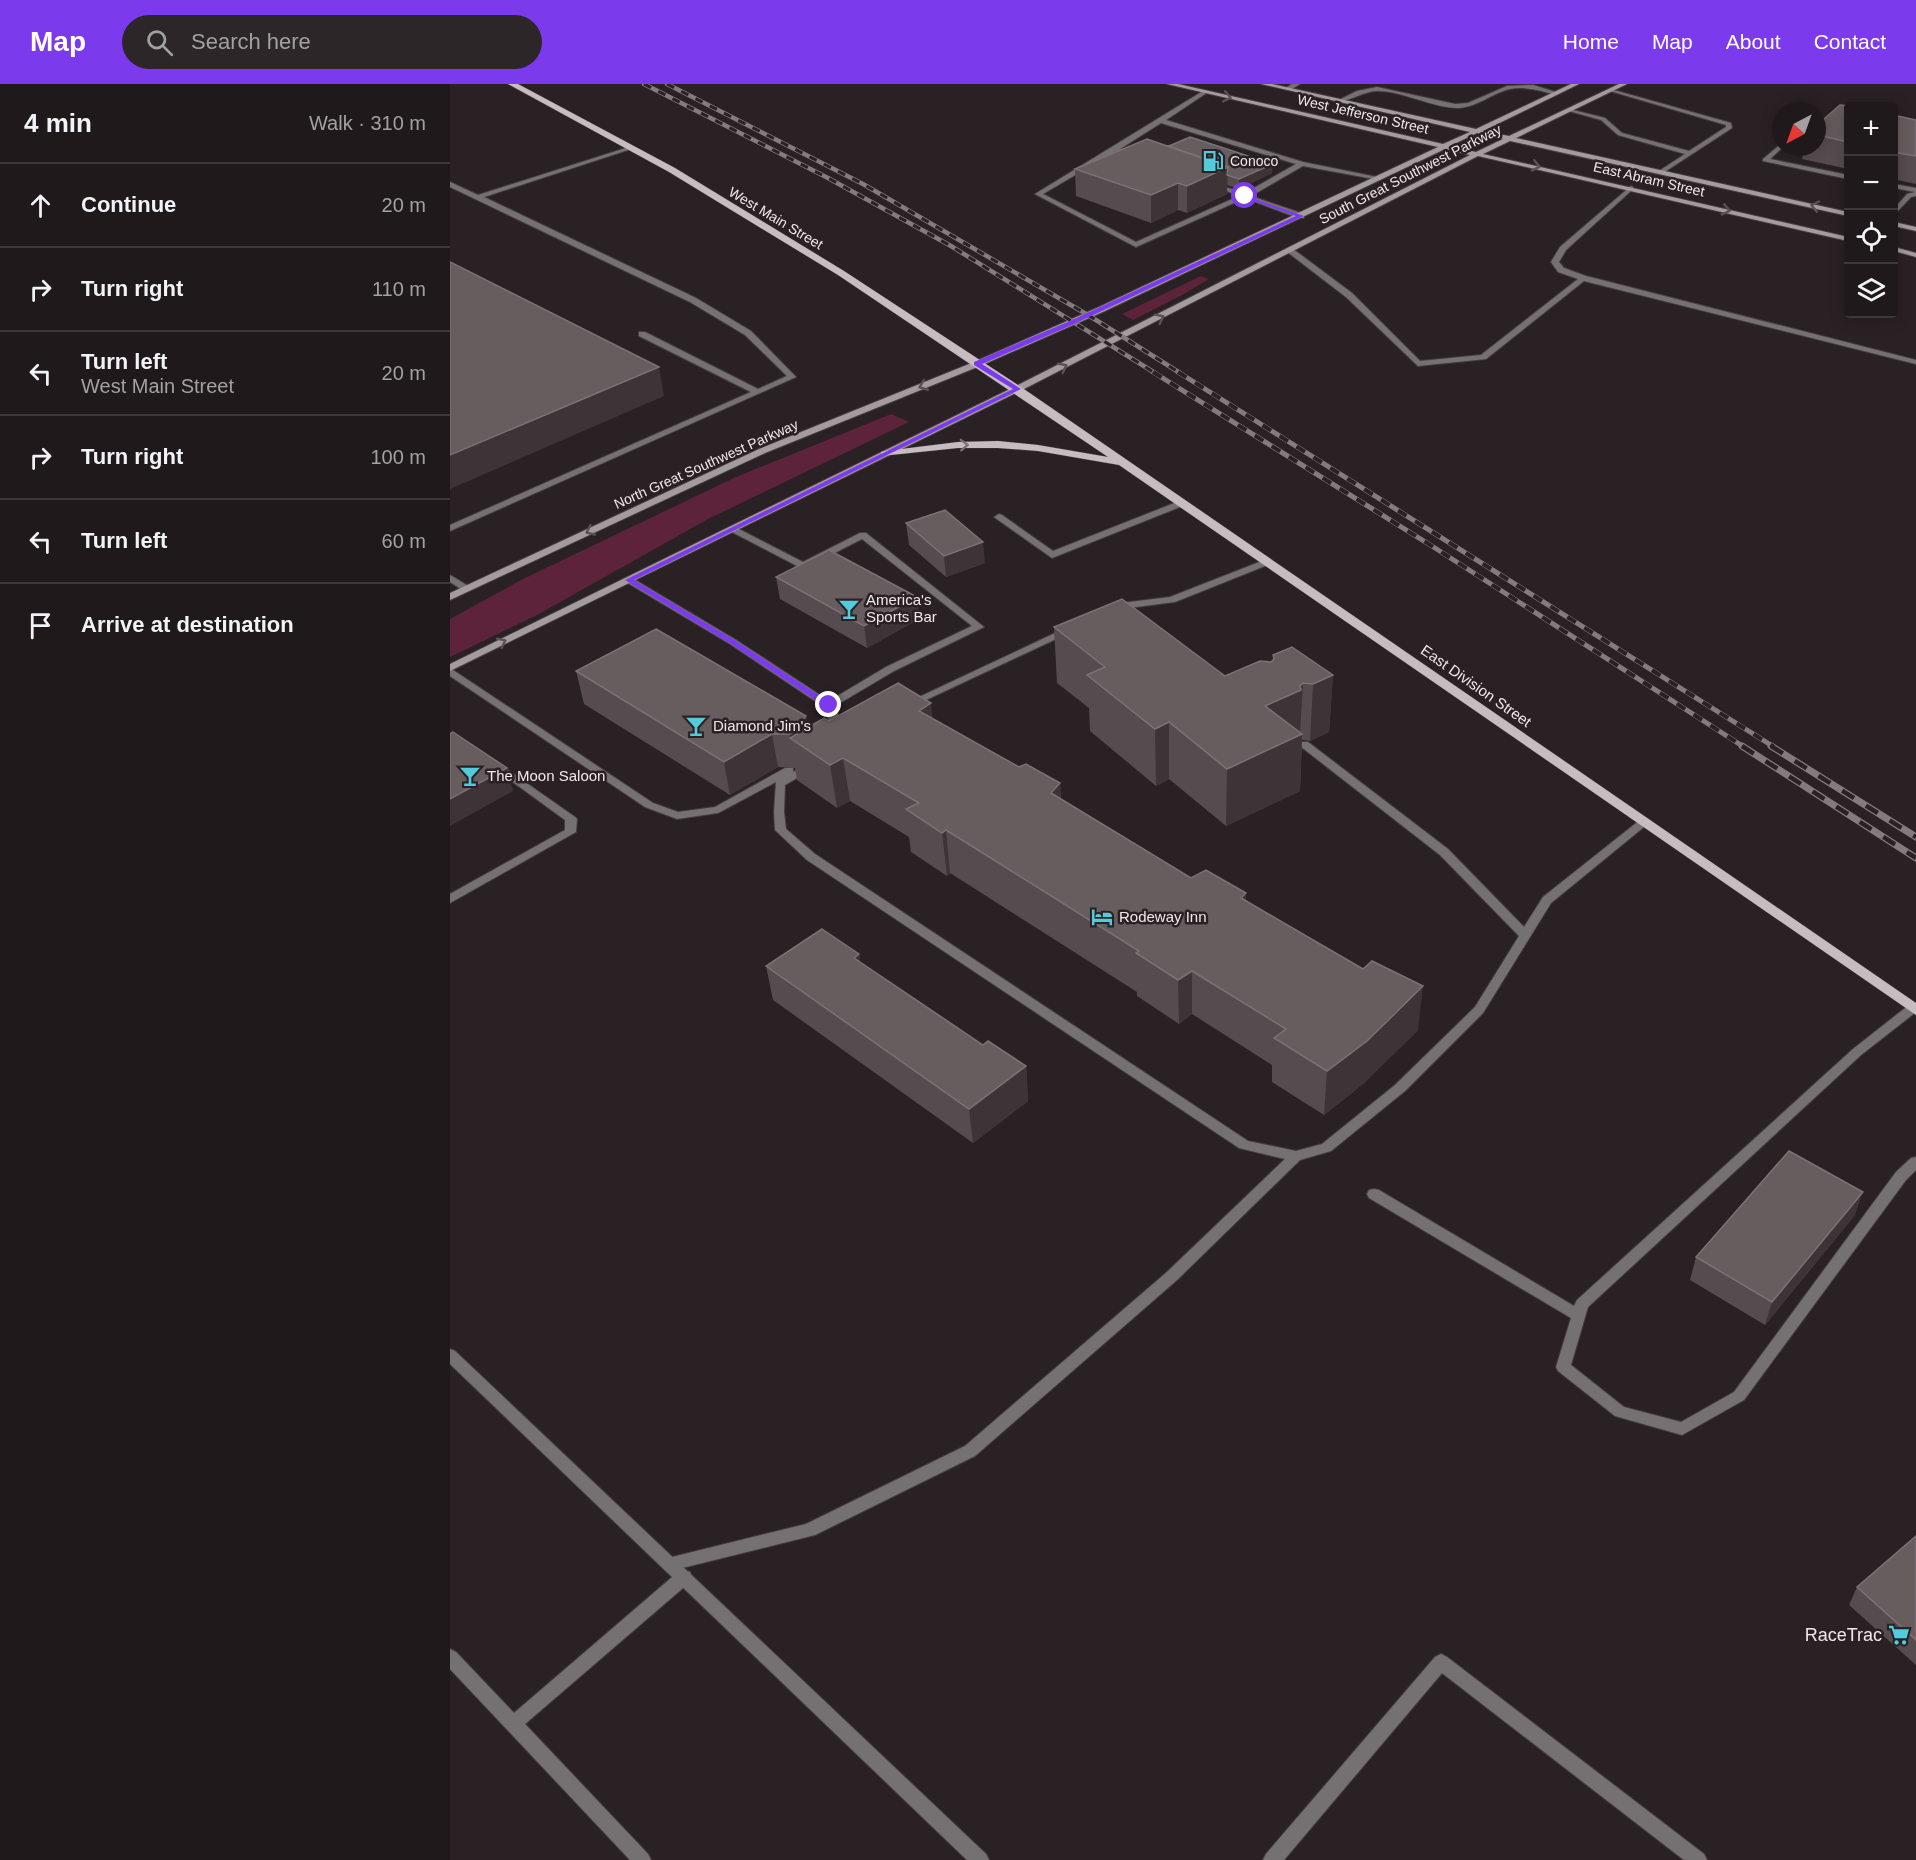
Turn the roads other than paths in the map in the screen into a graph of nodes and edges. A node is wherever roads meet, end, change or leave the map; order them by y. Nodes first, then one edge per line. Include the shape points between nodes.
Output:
1 (512, 84) edge
2 (1170, 84) edge
3 (1264, 84) edge
4 (1297, 84) edge
5 (1576, 84) edge
6 (1624, 84) edge
7 (1288, 89) junction
8 (1612, 90) junction
9 (1205, 92) junction
10 (1556, 93) junction
11 (1340, 101) junction
12 (1572, 110) junction
13 (1160, 120) junction
14 (1826, 124) edge
15 (1844, 128) edge
16 (1475, 131) junction
17 (1509, 139) junction
18 (1444, 145) junction
19 (631, 148) junction
20 (1115, 149) junction
21 (1479, 153) junction
22 (1690, 153) junction
23 (1772, 154) edge
24 (1147, 161) edge
25 (1302, 164) junction
26 (1661, 172) junction
27 (1844, 176) edge
28 (1379, 178) junction
29 (1202, 180) edge
30 (450, 184) edge
31 (1898, 187) edge
32 (1631, 188) junction
33 (1916, 192) edge
34 (1245, 196) junction
35 (478, 197) junction
36 (1896, 210) edge
37 (1844, 213) edge
38 (1301, 216) junction
39 (1898, 225) edge
40 (1916, 229) edge
41 (1844, 238) edge
42 (1898, 250) edge
43 (1290, 251) junction
44 (1916, 255) edge
45 (1583, 278) junction
46 (642, 334) dead end
47 (1916, 362) edge
48 (977, 363) junction
49 (1017, 389) junction
50 (758, 392) junction
51 (885, 454) junction
52 (1125, 464) junction
53 (1182, 503) junction
54 (999, 517) dead end
55 (450, 528) edge
56 (733, 529) junction
57 (1267, 562) junction
58 (450, 578) edge
59 (628, 580) junction
60 (467, 589) junction
61 (450, 597) edge
62 (1103, 609) edge
63 (1083, 621) edge
64 (450, 670) edge
65 (829, 705) junction
66 (892, 714) edge
67 (832, 739) edge
68 (1304, 744) dead end
69 (487, 758) edge
70 (1644, 822) junction
71 (450, 899) edge
72 (1525, 934) junction
73 (1914, 1009) edge
74 (1296, 1156) junction
75 (1916, 1162) edge
76 (1374, 1194) dead end
77 (1578, 1315) junction
78 (450, 1355) edge
79 (670, 1564) junction
80 (684, 1577) junction
81 (450, 1657) edge
82 (513, 1724) junction
83 (642, 1860) edge
84 (980, 1860) edge
85 (1272, 1860) edge
86 (1698, 1860) edge

1 - 19 main road, West Main Street
2 - 9 main road, West Jefferson Street
3 - 7 main road, West Jefferson Street
4 - 7 street
5 - 10 main road, South Great Southwest Parkway
6 - 8 main road, South Great Southwest Parkway
7 - 11 main road, West Jefferson Street
8 - 12 main road, South Great Southwest Parkway
8 - 22 street via 1729,124 1729,128
9 - 13 street
9 -> 18 main road, West Jefferson Street
10 - 11 street via 1533,87 1509,87 1469,105 1455,106 1377,89
10 - 16 main road, South Great Southwest Parkway
11 - 16 main road, West Jefferson Street
12 - 17 main road, South Great Southwest Parkway
12 - 22 street via 1602,119 1620,134
13 - 20 street
13 - 25 street
14 - 15 street
16 - 17 main road, West Jefferson Street
16 - 18 main road, South Great Southwest Parkway
17 - 21 main road, South Great Southwest Parkway
17 - 26 main road, East Abram Street
18 - 21 main road, East Abram Street
18 - 28 main road, South Great Southwest Parkway
19 - 35 street
19 - 48 main road, West Main Street via 841,273
20 - 24 street
20 - 34 street via 1038,194 1136,245
21 -> 32 main road, East Abram Street
21 - 43 main road, South Great Southwest Parkway
22 - 26 street
23 - 27 street via 1765,160
25 - 28 street
25 - 34 street
37 -> 26 main road, East Abram Street
28 - 38 main road, South Great Southwest Parkway
29 - 34 street
30 - 35 street
31 - 33 street
32 -> 41 main road, East Abram Street
32 - 45 street via 1563,249 1555,262 1561,270
33 - 36 street
34 - 38 street
35 - 50 street via 693,300 747,333 792,377
38 - 48 main road, South Great Southwest Parkway
39 - 40 main road
42 - 44 main road
43 - 45 street via 1349,295 1418,364 1483,357
49 -> 43 main road, South Great Southwest Parkway
45 - 47 street
46 - 50 street
48 - 49 main road, West Main Street
48 -> 60 main road, North Great Southwest Parkway via 762,451
49 - 51 main road
49 - 52 main road, East Division Street
50 - 55 street
51 -> 52 main road via 959,445 1009,444
51 - 56 main road
52 - 53 main road, East Division Street
53 - 54 street via 1052,555
53 - 57 main road, East Division Street
56 - 59 main road
56 - 65 street via 803,566 862,535 979,627 890,669
57 - 62 street via 1172,600 1129,609
57 - 70 main road, East Division Street
58 - 60 street
64 -> 59 main road
59 - 65 street via 734,642
60 - 61 main road, North Great Southwest Parkway
63 - 66 street
64 - 74 street via 648,805 677,816 718,810 819,757 780,784 781,830 811,857 1244,1145
65 - 67 street via 839,731
68 - 72 street via 1444,852
69 - 71 street via 571,819 570,832
70 - 72 street via 1547,900
70 - 73 main road, East Division Street
72 - 74 street via 1479,1011 1400,1088 1326,1148
73 - 77 street via 1857,1052 1582,1304
74 - 79 street via 1172,1276 970,1450 809,1530
75 - 77 street via 1901,1176 1739,1396 1682,1429 1620,1412 1563,1367
76 - 77 street
78 - 79 street
79 - 80 street
80 - 82 street
80 - 84 street
81 - 82 street
82 - 83 street
85 - 86 street via 1441,1662

